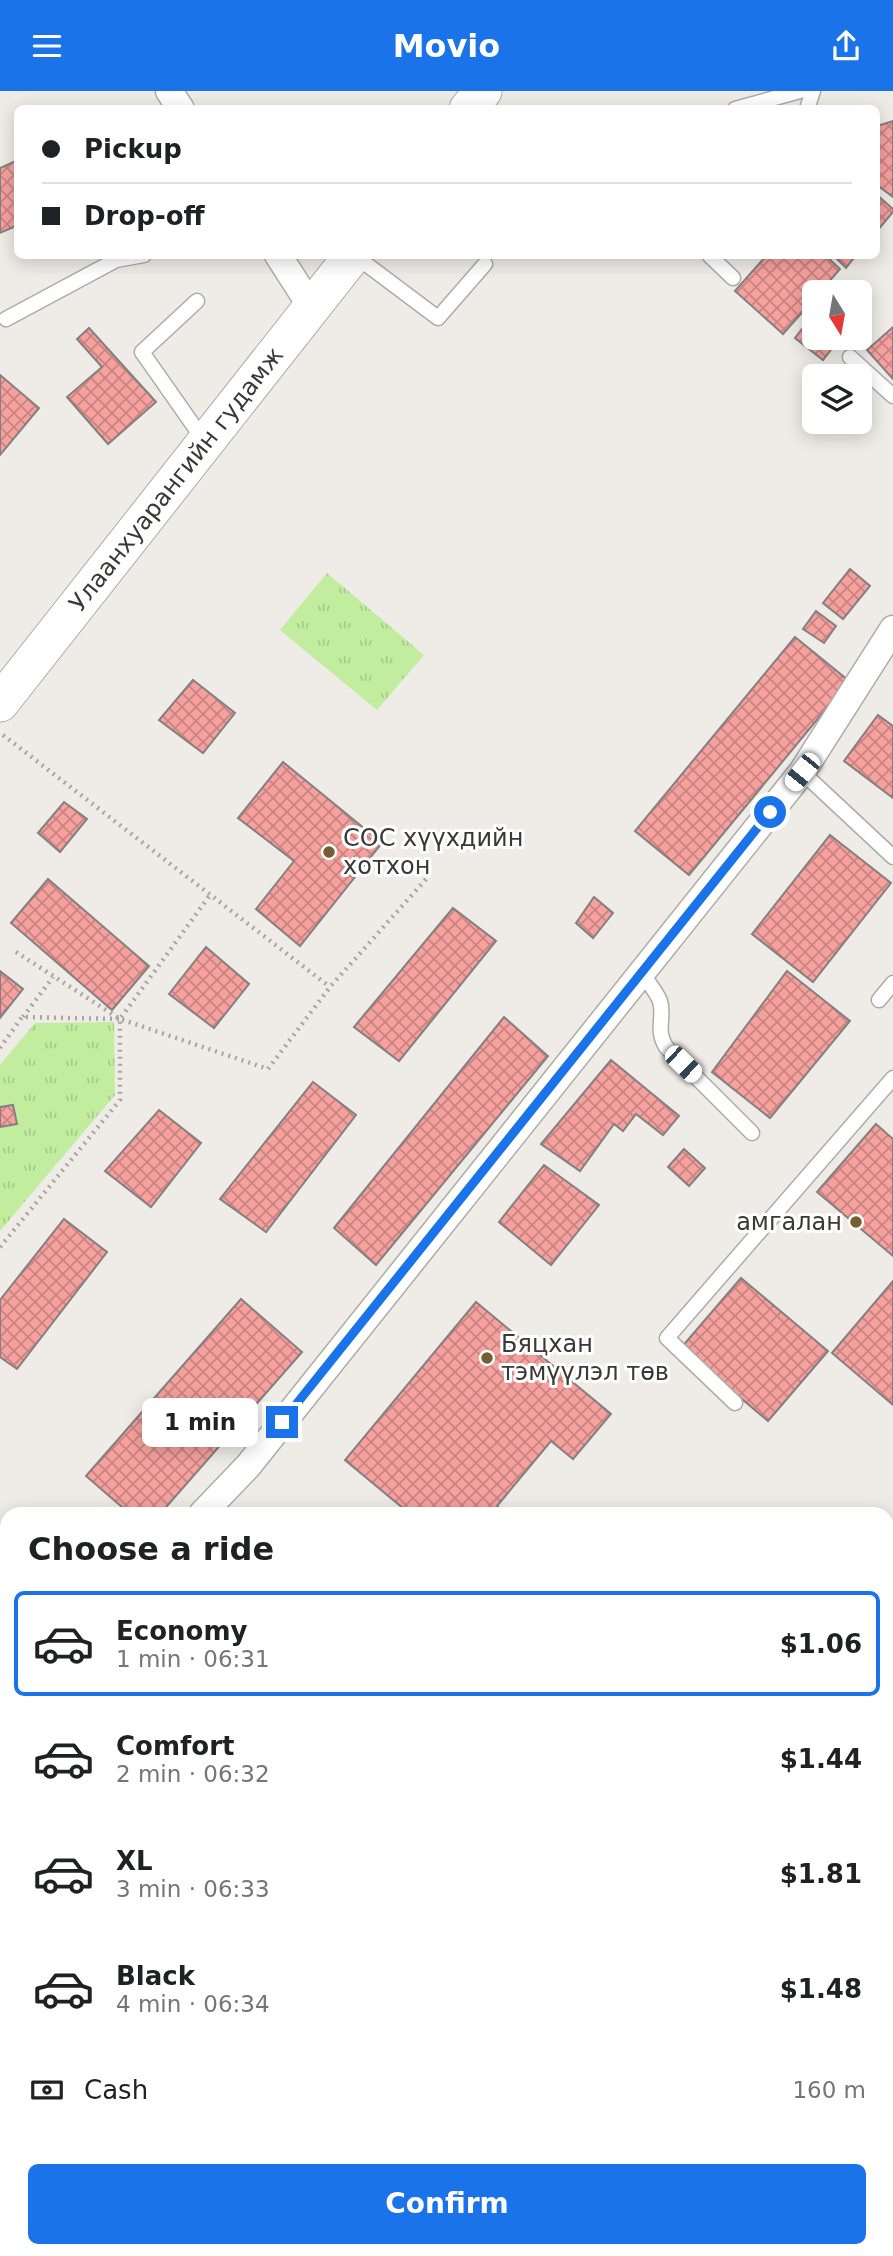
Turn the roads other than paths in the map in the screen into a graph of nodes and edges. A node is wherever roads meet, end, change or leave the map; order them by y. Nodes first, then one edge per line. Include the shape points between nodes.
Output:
1 (800, 91) edge
2 (749, 105) edge
3 (122, 259) edge
4 (281, 259) edge
5 (351, 259) edge
6 (359, 259) edge
7 (713, 259) edge
8 (485, 264) dead end
9 (733, 278) dead end
10 (197, 301) dead end
11 (312, 308) junction
12 (6, 319) dead end
13 (850, 357) dead end
14 (893, 396) edge
15 (206, 443) junction
16 (893, 631) edge
17 (0, 703) edge
18 (802, 772) junction
19 (893, 857) edge
20 (641, 972) junction
21 (893, 983) edge
22 (879, 1000) dead end
23 (893, 1078) edge
24 (752, 1133) dead end
25 (735, 1403) dead end
26 (209, 1507) edge

1 - 2 lane
3 - 12 lane
4 - 11 street
5 - 11 main road, Улаанхуарангийн гудамж
6 - 8 lane via 438,318
7 - 9 lane
10 - 15 lane via 142,352
11 - 15 main road, Улаанхуарангийн гудамж
13 - 14 lane
15 - 17 main road, Улаанхуарангийн гудамж
16 - 18 street
18 - 19 lane
18 - 20 street
20 - 24 lane via 660,1002 659,1028 666,1047
20 - 26 street via 248,1466
21 - 22 lane
23 - 25 lane via 667,1338

